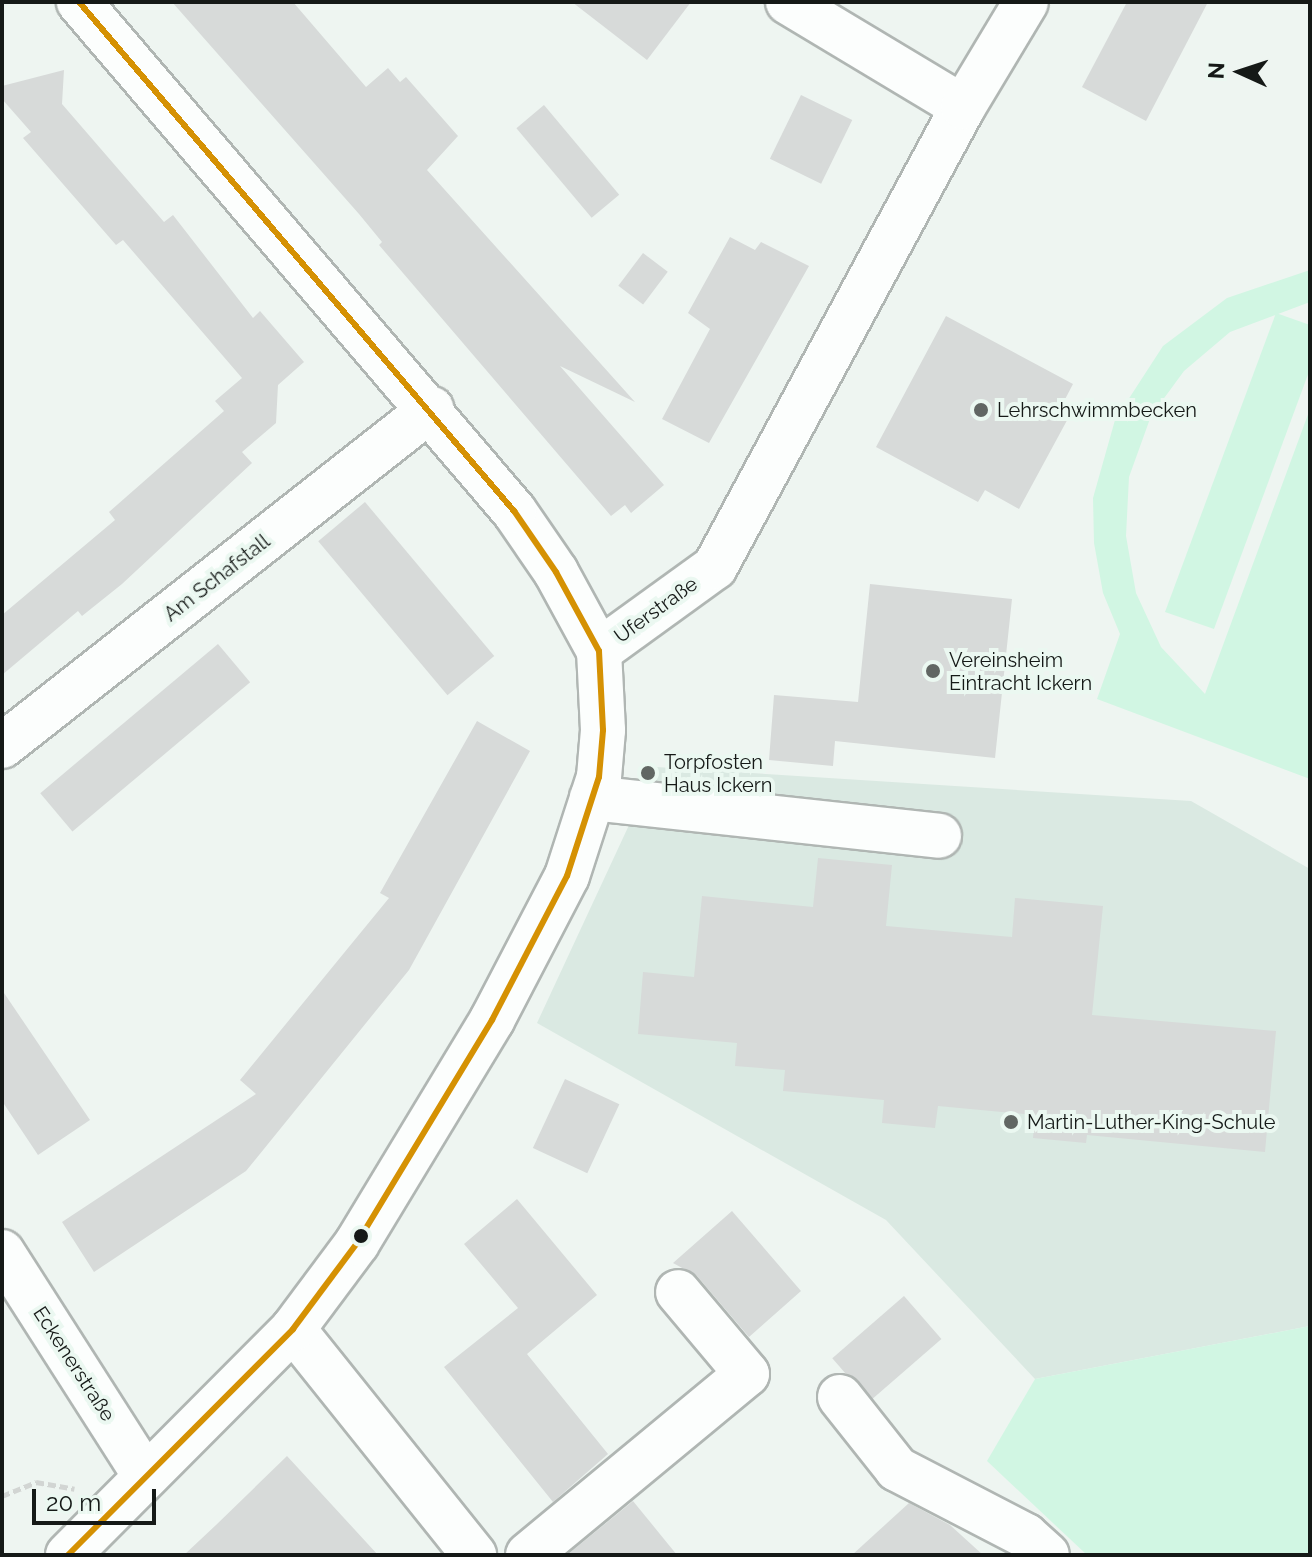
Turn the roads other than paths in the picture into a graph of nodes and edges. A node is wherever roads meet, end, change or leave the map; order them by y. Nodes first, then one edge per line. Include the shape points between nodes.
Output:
1 (79, 2) edge
2 (788, 2) edge
3 (1026, 2) edge
4 (963, 107) junction
5 (431, 409) junction
6 (599, 651) junction
7 (2, 746) edge
8 (592, 798) junction
9 (939, 836) dead end
10 (2, 1252) edge
11 (678, 1292) dead end
12 (293, 1329) junction
13 (840, 1397) dead end
14 (134, 1487) junction
15 (68, 1555) edge
16 (474, 1555) edge
17 (528, 1555) edge
18 (1047, 1555) edge

1 - 5 street
2 - 4 street
3 - 4 street, Uferstraße
4 - 6 street, Uferstraße via 715,567
5 - 6 street via 539,548
5 - 7 street, Am Schafstall
6 - 8 street, Uferstraße via 603,730
8 - 9 street
8 - 12 street, Uferstraße via 567,876 492,1020 357,1243
10 - 14 street, Eckenerstraße
11 - 17 street via 747,1374
12 - 14 street, Uferstraße
12 - 16 street
13 - 18 street via 897,1469 1026,1536
14 - 15 street, Uferstraße

